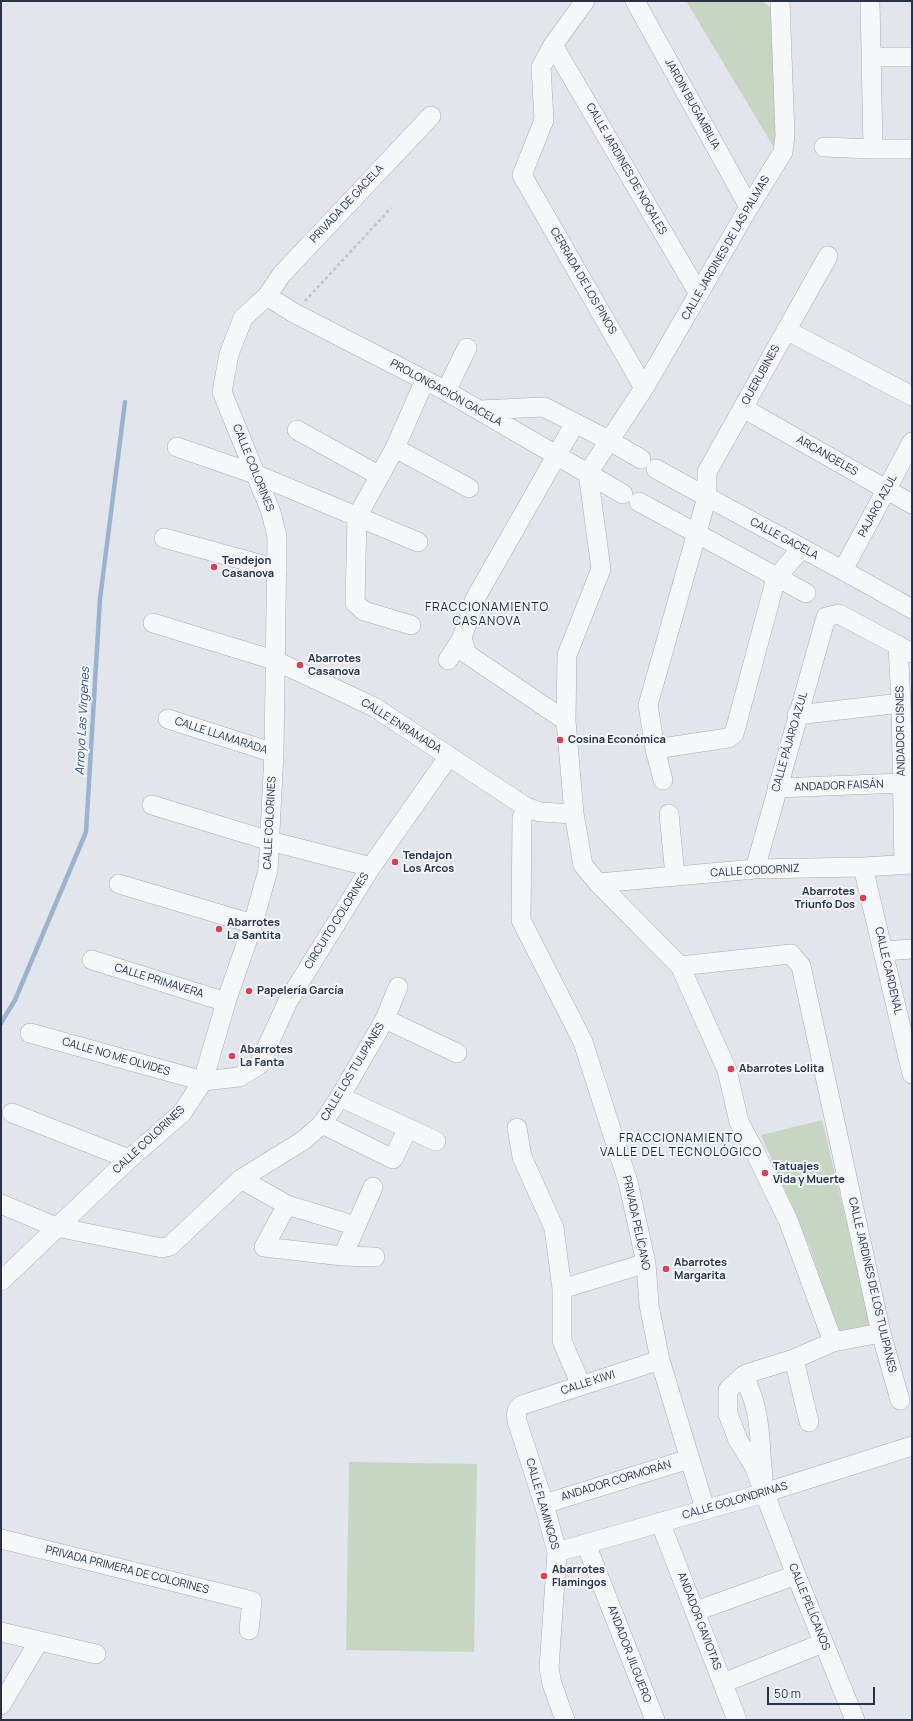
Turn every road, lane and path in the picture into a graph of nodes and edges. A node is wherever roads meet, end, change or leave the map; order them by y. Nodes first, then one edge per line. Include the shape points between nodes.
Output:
1 (585, 1) edge
2 (635, 1) edge
3 (780, 1) edge
4 (870, 1) edge
5 (553, 45) junction
6 (871, 57) junction
7 (912, 57) edge
8 (431, 116) dead end
9 (824, 147) dead end
10 (873, 149) junction
11 (912, 149) edge
12 (749, 207) junction
13 (391, 208) dead end
14 (828, 256) dead end
15 (699, 294) junction
16 (267, 296) junction
17 (294, 313) junction
18 (786, 330) junction
19 (467, 348) dead end
20 (425, 380) junction
21 (644, 388) junction
22 (446, 391) junction
23 (912, 396) edge
24 (743, 408) junction
25 (480, 410) junction
26 (575, 423) junction
27 (297, 430) dead end
28 (610, 441) junction
29 (912, 442) edge
30 (178, 447) dead end
31 (395, 448) junction
32 (556, 456) junction
33 (588, 473) junction
34 (255, 474) junction
35 (380, 476) junction
36 (469, 488) dead end
37 (886, 490) junction
38 (707, 497) junction
39 (912, 504) edge
40 (357, 517) junction
41 (696, 534) junction
42 (164, 538) dead end
43 (418, 542) dead end
44 (801, 549) junction
45 (278, 569) junction
46 (843, 570) junction
47 (776, 578) junction
48 (806, 593) dead end
49 (912, 609) edge
50 (153, 623) dead end
51 (411, 625) dead end
52 (462, 638) junction
53 (905, 649) edge
54 (274, 660) junction
55 (448, 660) dead end
56 (901, 703) junction
57 (797, 716) junction
58 (168, 719) dead end
59 (566, 721) junction
60 (655, 749) junction
61 (274, 753) junction
62 (449, 756) junction
63 (663, 780) dead end
64 (902, 783) junction
65 (777, 788) junction
66 (152, 806) dead end
67 (526, 807) junction
68 (574, 814) junction
69 (669, 814) dead end
70 (270, 841) junction
71 (908, 864) edge
72 (371, 867) junction
73 (863, 867) junction
74 (755, 869) junction
75 (674, 876) junction
76 (598, 883) junction
77 (119, 884) dead end
78 (253, 924) junction
79 (912, 949) edge
80 (883, 951) junction
81 (92, 960) dead end
82 (680, 966) junction
83 (398, 987) dead end
84 (226, 1002) junction
85 (385, 1019) junction
86 (907, 1030) edge
87 (30, 1033) dead end
88 (457, 1053) dead end
89 (912, 1074) edge
90 (203, 1081) junction
91 (340, 1097) junction
92 (12, 1113) dead end
93 (322, 1124) junction
94 (408, 1128) junction
95 (517, 1128) dead end
96 (436, 1141) dead end
97 (129, 1159) junction
98 (241, 1180) junction
99 (373, 1187) dead end
100 (1, 1204) edge
101 (287, 1205) junction
102 (356, 1226) junction
103 (56, 1227) junction
104 (343, 1256) junction
105 (375, 1257) dead end
106 (646, 1263) junction
107 (1, 1281) edge
108 (562, 1288) junction
109 (881, 1333) junction
110 (833, 1342) junction
111 (794, 1359) junction
112 (660, 1360) junction
113 (743, 1376) junction
114 (581, 1385) junction
115 (900, 1400) dead end
116 (518, 1408) joint
117 (809, 1422) dead end
118 (912, 1446) edge
119 (689, 1459) junction
120 (764, 1493) junction
121 (544, 1504) junction
122 (705, 1509) junction
123 (660, 1522) junction
124 (1, 1539) edge
125 (586, 1544) junction
126 (557, 1552) junction
127 (796, 1575) junction
128 (696, 1611) junction
129 (248, 1630) dead end
130 (1, 1632) edge
131 (39, 1642) junction
132 (823, 1643) junction
133 (96, 1654) dead end
134 (723, 1683) junction
135 (1, 1705) edge
136 (852, 1719) edge
137 (565, 1720) edge
138 (655, 1720) edge
139 (738, 1720) edge

1 - 5 street
2 - 12 street, JARDIN BUGAMBILIA
3 - 12 street, CALLE JARDINES DE LAS PALMAS via 785,135 783,152
4 - 6 street
5 - 15 street, CALLE JARDINES DE NOGALES
5 - 21 street, CERRADA DE LOS PINOS via 541,67 544,120 522,175
6 - 7 street
6 - 10 street
8 - 16 street, PRIVADA DE GACELA via 282,274
9 - 10 street
10 - 11 street
12 - 15 street, CALLE JARDINES DE LAS PALMAS
13 - 17 path
14 - 18 street, QUERUBINES
15 - 21 street, CALLE JARDINES DE LAS PALMAS
16 - 17 street, PROLONGACIÓN GACELA
16 - 34 street, CALLE COLORINES via 243,318 229,354 222,392
17 - 20 street, PROLONGACIÓN GACELA
18 - 23 street
18 - 24 street, QUERUBINES
19 - 22 street
20 - 22 street, PROLONGACIÓN GACELA
20 - 31 street
21 - 28 street, CALLE JARDINES DE LAS PALMAS
22 - 25 street, PROLONGACIÓN GACELA
24 - 37 street, ARCANGELES
24 - 38 street, QUERUBINES via 707,472
25 - 26 street, CALLE GACELA via 544,407
25 - 32 street, PROLONGACIÓN GACELA
26 - 28 street, CALLE GACELA
26 - 32 street
27 - 35 street
28 - 33 street, CALLE JARDINES DE LAS PALMAS
28 - 38 street, CALLE GACELA
29 - 37 street, PAJARO AZUL
30 - 34 street
31 - 35 street
31 - 36 street
32 - 33 street, PROLONGACIÓN GACELA
32 - 52 street via 474,599
33 - 41 street, PROLONGACIÓN GACELA
33 - 59 street via 601,568 567,655
34 - 40 street
34 - 45 street, CALLE COLORINES via 271,512 277,537
35 - 40 street
37 - 39 street, ARCANGELES
37 - 46 street, PAJARO AZUL
38 - 41 street, QUERUBINES
38 - 44 street, CALLE GACELA
40 - 43 street
40 - 51 street via 355,603 364,611
41 - 47 street, PROLONGACIÓN GACELA
41 - 60 street, QUERUBINES via 648,705
42 - 45 street
44 - 46 street, CALLE GACELA
44 - 47 street
45 - 54 street, CALLE COLORINES
46 - 49 street, CALLE GACELA
47 - 48 street, PROLONGACIÓN GACELA
47 - 60 street via 734,734 728,738
50 - 54 street, CALLE ENRAMADA
52 - 55 street
52 - 59 street via 467,654
53 - 56 street, ANDADOR CISNES
53 - 57 street, CALLE PÁJARO AZUL via 839,614 826,617
54 - 61 street, CALLE COLORINES
54 - 62 street, CALLE ENRAMADA via 374,707
56 - 57 street
56 - 64 street, ANDADOR CISNES
57 - 65 street, CALLE PÁJARO AZUL
58 - 61 street, CALLE LLAMARADA
59 - 68 street
60 - 63 street, QUERUBINES
61 - 70 street, CALLE COLORINES
62 - 67 street, CALLE ENRAMADA
62 - 72 street, CIRCUITO COLORINES
64 - 65 street, ANDADOR FAISÁN
64 - 71 street, ANDADOR CISNES
65 - 74 street, CALLE PÁJARO AZUL
66 - 70 street
67 - 68 street, CALLE ENRAMADA via 540,812
67 - 106 street, PRIVADA PELÍCANO via 522,818 521,920 583,1042 628,1182
68 - 76 street via 584,865
69 - 75 street
70 - 72 street
70 - 78 street, CALLE COLORINES via 268,870
71 - 73 street, CALLE CODORNIZ
72 - 90 street, CIRCUITO COLORINES via 288,1001 259,1065 239,1077
73 - 74 street, CALLE CODORNIZ
73 - 80 street, CALLE CARDENAL
74 - 75 street, CALLE CODORNIZ
75 - 76 street, CALLE CODORNIZ
76 - 82 street
77 - 78 street
78 - 84 street, CALLE COLORINES
79 - 80 street
80 - 86 street, CALLE CARDENAL
81 - 84 street, CALLE PRIMAVERA
82 - 109 street, CALLE JARDINES DE LOS TULIPANES via 791,954 801,966
82 - 110 street via 727,1070 738,1122 788,1220
83 - 85 street, CALLE LOS TULIPANES
84 - 90 street, CALLE COLORINES
85 - 88 street
85 - 91 street, CALLE LOS TULIPANES
86 - 89 street, CALLE CARDENAL
87 - 90 street, CALLE NO ME OLVIDES
90 - 97 street, CALLE COLORINES via 182,1113
91 - 93 street, CALLE LOS TULIPANES
91 - 94 street
92 - 97 street
93 - 94 street via 393,1159
93 - 98 street, CALLE LOS TULIPANES via 304,1140
94 - 96 street
95 - 108 street via 522,1157 554,1228
97 - 103 street, CALLE COLORINES
98 - 101 street
98 - 103 street, CALLE LOS TULIPANES via 170,1246 162,1248
99 - 102 street
100 - 103 street
101 - 102 street
101 - 104 street via 264,1247
102 - 104 street
103 - 107 street, CALLE COLORINES
104 - 105 street
106 - 108 street
106 - 112 street, PRIVADA PELÍCANO via 648,1305
108 - 114 street via 562,1341
109 - 110 street
109 - 115 street, CALLE JARDINES DE LOS TULIPANES
110 - 111 street
111 - 113 street
111 - 117 street
112 - 114 street, CALLE KIWI
112 - 119 street, PRIVADA PELÍCANO
113 - 120 street via 757,1411
113 - 120 street, CALLE PELÍCANOS via 728,1390 728,1414 738,1440 754,1466
114 - 116 street, CALLE KIWI
116 - 121 street, CALLE FLAMINGOS via 517,1421
118 - 120 street, CALLE GOLONDRINAS
119 - 121 street, ANDADOR CORMORÁN
119 - 122 street, PRIVADA PELÍCANO
120 - 122 street, CALLE GOLONDRINAS
120 - 127 street, CALLE PELÍCANOS
121 - 126 street, CALLE FLAMINGOS
122 - 123 street, CALLE GOLONDRINAS
123 - 125 street, CALLE GOLONDRINAS
123 - 128 street, ANDADOR GAVIOTAS
124 - 129 street, PRIVADA PRIMERA DE COLORINES via 252,1601
125 - 126 street, CALLE GOLONDRINAS
125 - 138 street, ANDADOR JILGUERO
126 - 137 street, CALLE FLAMINGOS via 549,1668
127 - 128 street
127 - 132 street, CALLE PELÍCANOS
128 - 134 street, ANDADOR GAVIOTAS
130 - 131 street
131 - 133 street
131 - 135 street
132 - 134 street
132 - 136 street, CALLE PELÍCANOS
134 - 139 street, ANDADOR GAVIOTAS

